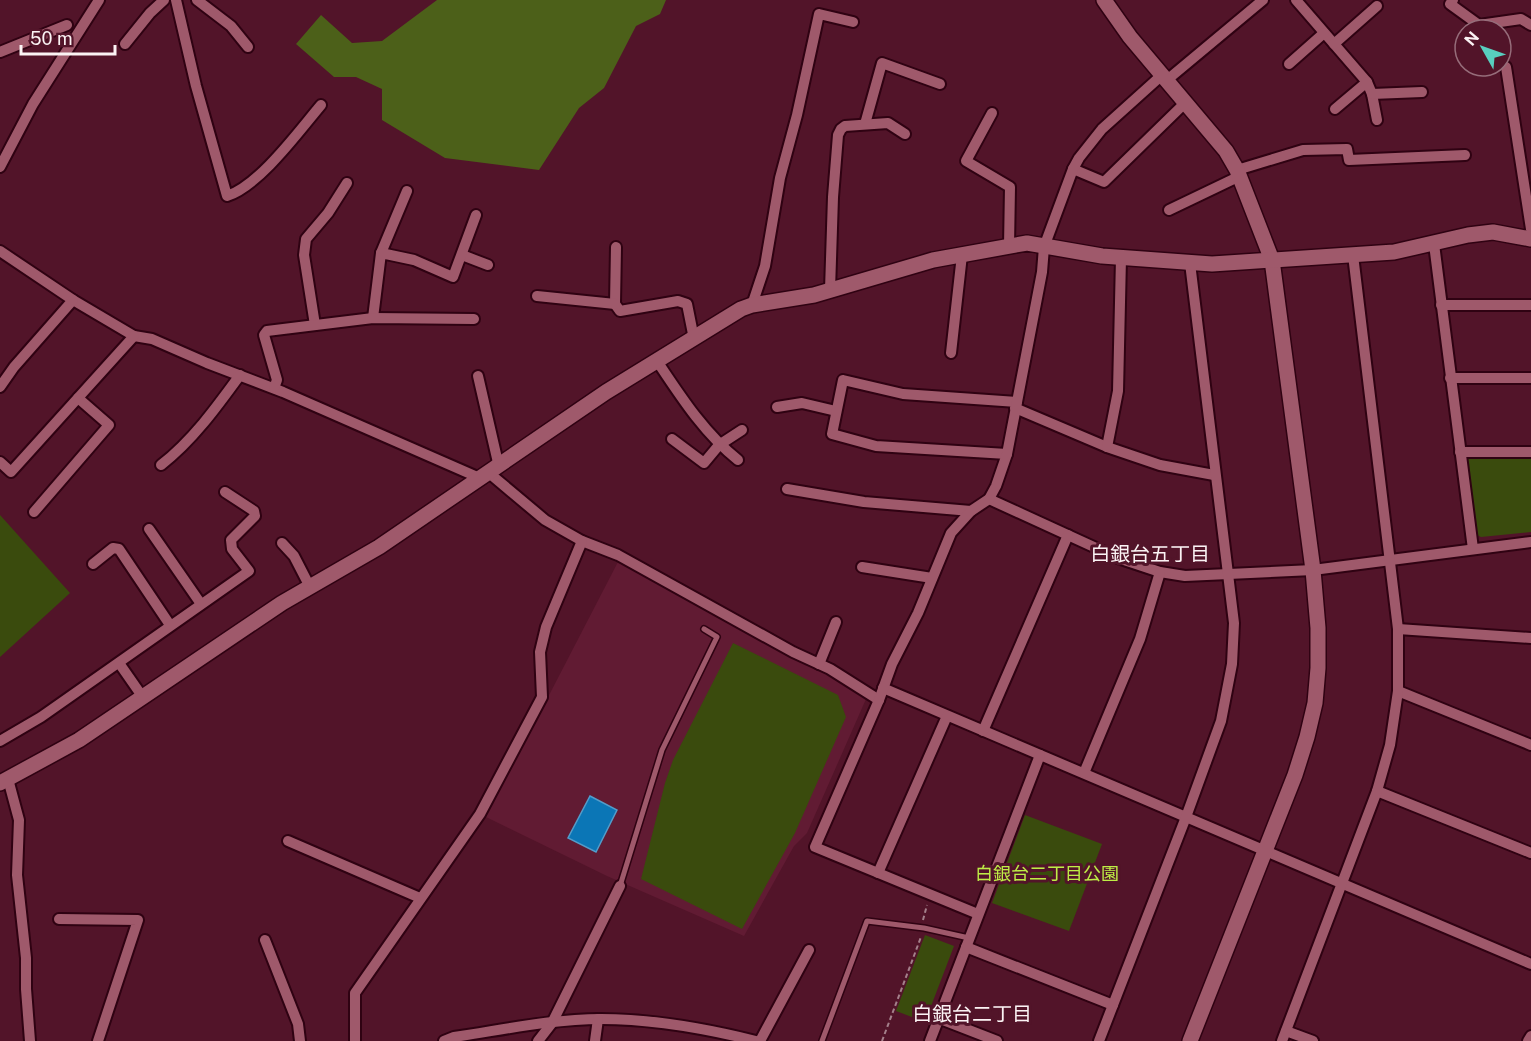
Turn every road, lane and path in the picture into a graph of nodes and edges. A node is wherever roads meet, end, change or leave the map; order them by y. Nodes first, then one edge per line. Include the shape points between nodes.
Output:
1 (99, 0) edge
2 (164, 0) edge
3 (176, 0) edge
4 (197, 0) edge
5 (1104, 0) edge
6 (1243, 0) edge
7 (1263, 0) edge
8 (1296, 0) edge
9 (1452, 0) edge
10 (1377, 6) dead end
11 (1251, 10) junction
12 (853, 22) dead end
13 (67, 25) dead end
14 (1531, 25) edge
15 (1324, 33) junction
16 (125, 44) dead end
17 (1334, 44) junction
18 (248, 46) dead end
19 (0, 52) edge
20 (1289, 64) dead end
21 (1164, 78) junction
22 (1508, 78) edge
23 (1367, 82) junction
24 (940, 84) dead end
25 (1422, 92) dead end
26 (1372, 94) junction
27 (1186, 102) junction
28 (321, 105) dead end
29 (1335, 109) dead end
30 (992, 113) dead end
31 (1377, 120) dead end
32 (865, 124) junction
33 (905, 134) dead end
34 (1465, 155) dead end
35 (0, 167) edge
36 (1073, 169) junction
37 (1238, 173) junction
38 (347, 183) dead end
39 (407, 191) dead end
40 (1170, 210) dead end
41 (476, 215) dead end
42 (1531, 229) edge
43 (1531, 239) edge
44 (1434, 244) junction
45 (1009, 246) junction
46 (616, 247) dead end
47 (1044, 247) junction
48 (0, 251) edge
49 (381, 253) junction
50 (462, 255) junction
51 (962, 255) junction
52 (1353, 255) junction
53 (1121, 258) junction
54 (1272, 260) junction
55 (1190, 263) junction
56 (488, 265) dead end
57 (830, 290) junction
58 (537, 296) dead end
59 (73, 300) junction
60 (615, 304) junction
61 (752, 305) junction
62 (1441, 305) junction
63 (1531, 305) edge
64 (373, 318) junction
65 (474, 319) dead end
66 (315, 325) junction
67 (134, 336) junction
68 (694, 339) junction
69 (951, 353) dead end
70 (657, 362) junction
71 (240, 375) junction
72 (478, 376) dead end
73 (1450, 378) junction
74 (1531, 378) edge
75 (0, 387) edge
76 (274, 388) junction
77 (78, 398) junction
78 (1016, 405) junction
79 (777, 407) dead end
80 (836, 411) junction
81 (742, 430) dead end
82 (672, 439) dead end
83 (719, 445) junction
84 (1107, 447) junction
85 (1460, 452) junction
86 (1531, 452) edge
87 (1006, 454) junction
88 (738, 460) dead end
89 (0, 462) edge
90 (160, 465) dead end
91 (490, 473) junction
92 (1214, 475) junction
93 (787, 489) dead end
94 (225, 492) dead end
95 (989, 500) junction
96 (971, 511) junction
97 (34, 512) dead end
98 (149, 529) dead end
99 (1068, 535) junction
100 (582, 541) junction
101 (1531, 542) edge
102 (282, 543) dead end
103 (1473, 549) junction
104 (1389, 561) junction
105 (93, 564) dead end
106 (862, 567) dead end
107 (1313, 570) junction
108 (1160, 572) junction
109 (1227, 575) junction
110 (932, 578) junction
111 (310, 586) junction
112 (201, 604) junction
113 (836, 622) dead end
114 (170, 625) junction
115 (705, 629) dead end
116 (1398, 629) junction
117 (1531, 638) edge
118 (119, 663) junction
119 (819, 664) junction
120 (883, 688) junction
121 (1398, 691) junction
122 (142, 696) junction
123 (879, 700) junction
124 (947, 716) junction
125 (983, 731) junction
126 (0, 741) edge
127 (1531, 745) edge
128 (1040, 755) junction
129 (1084, 773) junction
130 (4, 781) edge
131 (1377, 790) junction
132 (1186, 817) junction
133 (288, 840) dead end
134 (1265, 851) junction
135 (1531, 853) edge
136 (878, 873) junction
137 (1343, 884) junction
138 (620, 886) joint
139 (931, 895) junction
140 (420, 898) junction
141 (978, 914) junction
142 (59, 919) dead end
143 (924, 928) junction
144 (265, 940) dead end
145 (967, 943) junction
146 (809, 950) dead end
147 (1531, 964) edge
148 (1113, 1005) junction
149 (938, 1018) junction
150 (598, 1019) junction
151 (552, 1023) junction
152 (1284, 1036) edge
153 (1531, 1036) edge
154 (30, 1041) edge
155 (98, 1041) edge
156 (300, 1041) edge
157 (355, 1041) edge
158 (444, 1041) edge
159 (538, 1041) edge
160 (595, 1041) edge
161 (756, 1041) edge
162 (760, 1041) edge
163 (822, 1041) edge
164 (882, 1041) edge
165 (930, 1041) edge
166 (997, 1041) edge
167 (1099, 1041) edge
168 (1190, 1041) edge
169 (1313, 1041) edge
170 (1528, 1041) edge

1 - 35 street via 33,104
2 - 16 street
3 - 28 street via 226,196 238,192 277,157
4 - 18 street via 231,26
5 - 21 street
6 - 11 street
7 - 11 street
8 - 15 street
9 - 14 street via 1450,4 1479,25 1521,19
10 - 17 street
11 - 21 street
12 - 61 street via 819,15 780,178 765,266
13 - 19 street
15 - 17 street
15 - 20 street
17 - 23 street
21 - 27 street
21 - 36 street via 1102,129
22 - 42 street
23 - 26 street
23 - 29 street
24 - 32 street via 882,63
25 - 26 street
26 - 31 street
27 - 36 street via 1104,182
27 - 37 street via 1214,134
30 - 45 street via 966,161 1010,187
32 - 33 street via 888,123
32 - 57 street via 845,126 838,135
34 - 37 street via 1349,160 1347,149 1303,150
36 - 47 street
37 - 40 street
37 - 54 street
38 - 66 street via 306,239 304,255
39 - 49 street
41 - 50 street
43 - 44 street via 1493,232
44 - 52 street
44 - 62 street
45 - 47 street via 1027,243
45 - 51 street
46 - 60 street
47 - 53 street
47 - 78 street
48 - 59 street
49 - 50 street via 414,260 453,277
49 - 64 street
50 - 56 street
51 - 57 street
51 - 69 street
52 - 54 street
52 - 104 street
53 - 55 street
53 - 84 street via 1118,391
54 - 55 street
54 - 107 street
55 - 92 street
57 - 61 street
58 - 60 street
59 - 67 street
59 - 75 street
60 - 68 street via 620,310 678,301 687,304
61 - 68 street
62 - 63 street
62 - 73 street
64 - 65 street
64 - 66 street
66 - 76 street via 267,331 264,335 277,380
67 - 71 street via 152,339
67 - 77 street
68 - 70 street
70 - 83 street
70 - 91 street via 606,392
71 - 76 street
71 - 90 street via 177,453
72 - 91 street
73 - 74 street
73 - 85 street
76 - 91 street
77 - 89 street via 10,472
77 - 97 street via 109,425
78 - 80 street via 903,394 843,380
78 - 84 street
78 - 87 street
79 - 80 street via 802,403
80 - 87 street via 831,434 876,446
81 - 83 street
82 - 83 street via 704,463
83 - 88 street
84 - 92 street via 1160,465
85 - 86 street
85 - 103 street
87 - 95 street
91 - 100 street via 545,520
91 - 111 street via 379,547
92 - 109 street
93 - 96 street via 864,502
94 - 112 street via 254,511 255,516 231,540 232,549 249,572
95 - 96 street
95 - 99 street
96 - 110 street via 951,533
98 - 112 street
99 - 108 street
99 - 125 street
100 - 119 street via 618,555
100 - 140 street via 546,627 540,652 542,697 480,814
101 - 103 street
102 - 111 street
103 - 104 street
104 - 107 street
104 - 116 street
105 - 114 street via 112,548 119,549
106 - 110 street
107 - 109 street
107 - 134 street via 1318,628 1315,702 1295,775
108 - 109 street
108 - 129 street via 1140,639
109 - 132 street via 1234,623 1232,664 1221,721
110 - 120 street
111 - 122 street
112 - 114 street
113 - 119 street
114 - 118 street
115 - 138 lane via 717,637 662,750
116 - 117 street
116 - 121 street
118 - 122 street
118 - 126 street
119 - 123 street
120 - 123 street
120 - 124 street
121 - 127 street
121 - 131 street via 1390,745
122 - 130 street via 78,740
123 - 136 street via 815,847
124 - 125 street
124 - 136 street
125 - 128 street
128 - 129 street
128 - 141 street
129 - 132 street
130 - 154 street via 19,820 17,875
131 - 135 street
131 - 137 street
132 - 134 street
132 - 148 street
133 - 140 street
134 - 137 street
134 - 168 street
136 - 139 street
137 - 147 street
137 - 152 street
138 - 151 street
139 - 141 street
139 - 143 path via 923,918
140 - 157 street via 355,993
141 - 145 street
142 - 155 street via 138,920
143 - 145 lane
143 - 163 lane via 867,921
143 - 164 path
144 - 156 street via 298,1024
145 - 148 street
145 - 149 street
146 - 162 street
148 - 167 street
149 - 165 street
149 - 166 street
150 - 151 street
150 - 160 street
150 - 161 street via 702,1028
151 - 158 street
151 - 159 street
152 - 169 street
153 - 170 street

